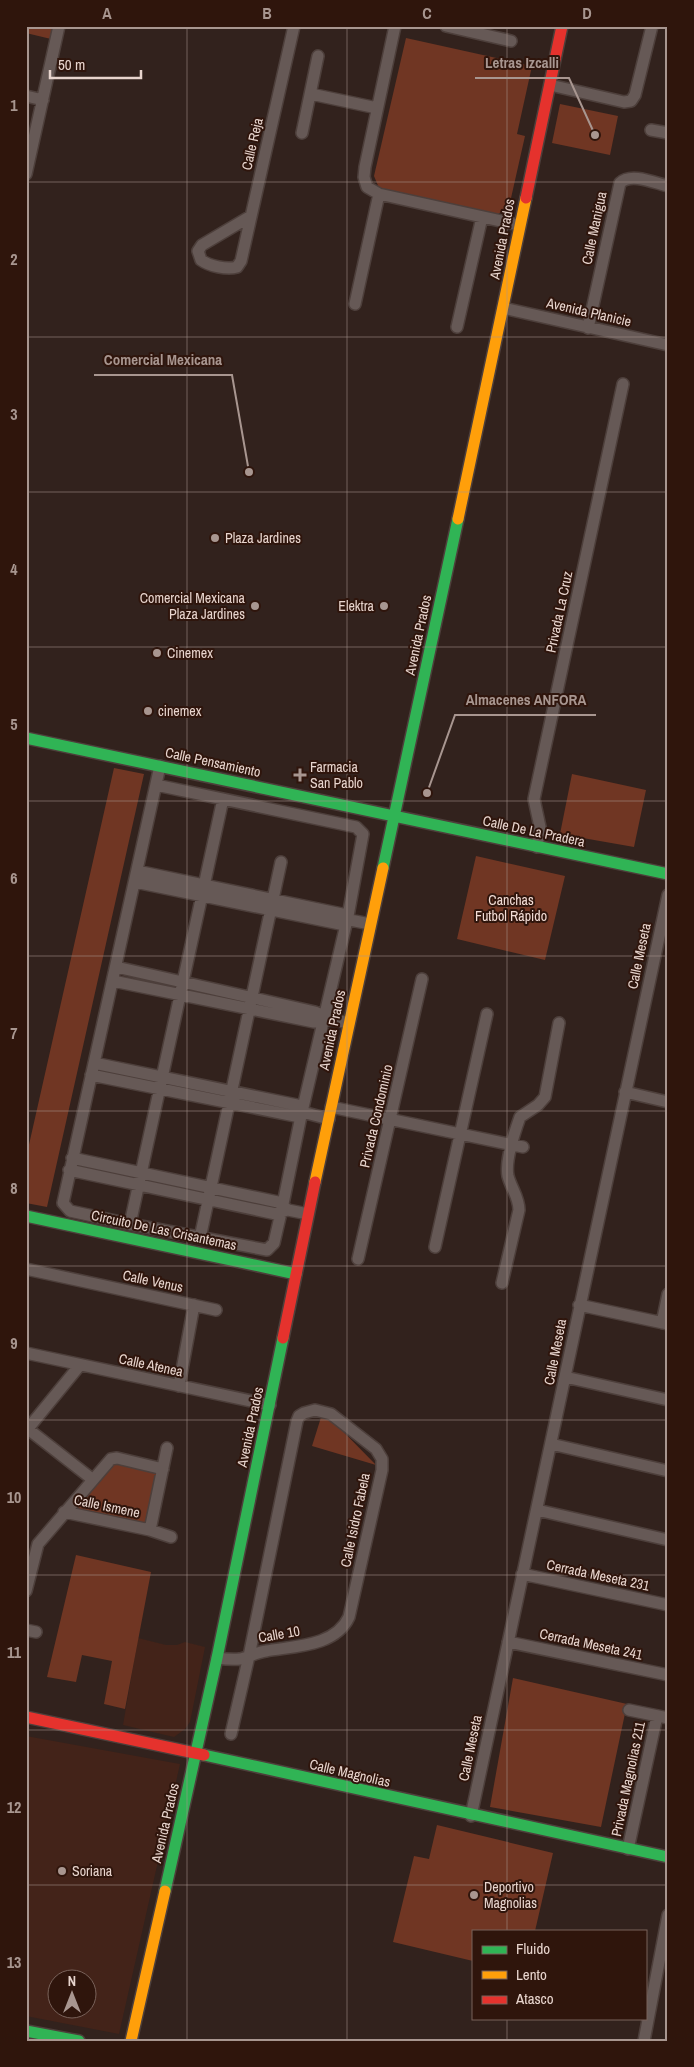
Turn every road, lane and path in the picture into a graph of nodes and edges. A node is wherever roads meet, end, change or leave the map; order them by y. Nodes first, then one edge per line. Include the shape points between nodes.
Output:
1 (59, 26) edge
2 (294, 26) edge
3 (395, 26) edge
4 (446, 26) edge
5 (562, 26) edge
6 (652, 26) edge
7 (511, 41) dead end
8 (318, 56) dead end
9 (550, 85) junction
10 (311, 94) junction
11 (26, 96) edge
12 (43, 100) junction
13 (377, 108) junction
14 (651, 130) dead end
15 (302, 133) dead end
16 (668, 133) edge
17 (26, 174) edge
18 (668, 186) edge
19 (379, 194) junction
20 (251, 216) junction
21 (482, 217) junction
22 (519, 225) junction
23 (356, 304) dead end
24 (503, 308) junction
25 (457, 327) dead end
26 (588, 328) junction
27 (668, 345) edge
28 (623, 384) dead end
29 (26, 738) edge
30 (160, 766) junction
31 (156, 785) junction
32 (223, 799) junction
33 (394, 815) junction
34 (537, 846) junction
35 (280, 862) dead end
36 (668, 874) edge
37 (136, 877) junction
38 (202, 890) junction
39 (668, 895) edge
40 (271, 904) junction
41 (348, 920) junction
42 (370, 924) junction
43 (116, 967) junction
44 (422, 979) dead end
45 (113, 981) junction
46 (182, 981) junction
47 (179, 994) junction
48 (251, 996) junction
49 (248, 1010) junction
50 (487, 1014) dead end
51 (326, 1019) junction
52 (349, 1022) junction
53 (559, 1023) dead end
54 (94, 1063) junction
55 (91, 1075) junction
56 (162, 1076) junction
57 (159, 1088) junction
58 (230, 1090) junction
59 (624, 1092) junction
60 (668, 1102) edge
61 (228, 1103) junction
62 (303, 1113) junction
63 (330, 1113) junction
64 (390, 1119) junction
65 (461, 1133) junction
66 (517, 1146) junction
67 (72, 1158) junction
68 (69, 1170) junction
69 (140, 1173) junction
70 (138, 1185) junction
71 (209, 1193) junction
72 (284, 1209) junction
73 (308, 1214) junction
74 (26, 1216) edge
75 (130, 1224) junction
76 (200, 1238) junction
77 (435, 1248) dead end
78 (358, 1259) dead end
79 (26, 1269) edge
80 (296, 1274) junction
81 (502, 1283) dead end
82 (668, 1294) edge
83 (194, 1305) junction
84 (580, 1305) junction
85 (216, 1310) dead end
86 (665, 1323) edge
87 (26, 1353) edge
88 (80, 1365) junction
89 (565, 1377) junction
90 (179, 1386) junction
91 (668, 1400) edge
92 (270, 1406) junction
93 (27, 1430) edge
94 (551, 1444) junction
95 (167, 1448) dead end
96 (163, 1469) junction
97 (668, 1471) edge
98 (92, 1479) junction
99 (537, 1510) junction
100 (64, 1512) junction
101 (150, 1530) junction
102 (171, 1537) dead end
103 (668, 1540) edge
104 (522, 1574) junction
105 (26, 1591) edge
106 (668, 1606) edge
107 (343, 1627) joint
108 (508, 1642) junction
109 (250, 1656) junction
110 (216, 1658) junction
111 (668, 1675) edge
112 (630, 1710) dead end
113 (26, 1716) edge
114 (662, 1717) edge
115 (232, 1734) dead end
116 (196, 1752) junction
117 (471, 1816) junction
118 (628, 1849) junction
119 (668, 1857) edge
120 (668, 1915) edge
121 (26, 2031) edge
122 (72, 2040) edge
123 (131, 2041) edge
124 (644, 2041) edge

1 - 12 street
2 - 20 street, Calle Reja
3 - 13 street
4 - 7 street
5 - 9 main road, Avenida Prados
6 - 9 street via 631,101
8 - 10 street
9 - 22 main road, Avenida Prados
10 - 13 street
10 - 15 street
11 - 12 street
12 - 17 street
13 - 19 street via 364,177 367,187
14 - 16 street
18 - 26 street, Calle Manigua via 631,178 620,183
19 - 21 street
19 - 23 street
20 - 20 street, Calle Reja via 241,262 237,267 206,264 201,260 198,251 202,245
21 - 22 street
21 - 25 street
22 - 24 main road, Avenida Prados
24 - 26 street, Avenida Planicie
24 - 33 main road, Avenida Prados
26 - 27 street, Avenida Planicie
28 - 34 street, Privada La Cruz via 534,799 540,827
29 - 30 main road, Calle Pensamiento
30 - 31 street
30 - 33 main road, Calle Pensamiento
31 - 32 street
31 - 37 street
32 - 38 street
32 - 41 street via 360,829 363,838
33 - 34 main road, Calle De La Pradera
33 - 42 main road, Avenida Prados
34 - 36 main road, Calle De La Pradera
35 - 40 street
37 - 38 street
37 - 43 street
38 - 40 street
38 - 46 street
39 - 59 street, Calle Meseta
40 - 41 street via 340,924
40 - 48 street
41 - 42 street
41 - 51 street
42 - 52 main road, Avenida Prados
43 - 45 street
43 - 46 street
44 - 64 street, Privada Condominio
45 - 47 street
45 - 54 street
46 - 47 street
46 - 48 street
47 - 49 street
47 - 56 street
48 - 49 street
48 - 51 street via 315,1012
49 - 51 street
49 - 58 street
50 - 65 street
51 - 52 street
51 - 62 street
52 - 63 main road, Avenida Prados
53 - 66 street via 545,1097 520,1117
54 - 55 street
54 - 56 street
55 - 57 street
55 - 67 street
56 - 57 street
56 - 58 street
57 - 61 street
57 - 69 street
58 - 61 street
58 - 62 street via 297,1106
59 - 60 street
59 - 84 street, Calle Meseta
61 - 62 street via 294,1116
61 - 71 street
62 - 63 street
62 - 72 street
63 - 64 street
63 - 73 main road, Avenida Prados
64 - 65 street
64 - 78 street, Privada Condominio
65 - 66 street
65 - 77 street
66 - 81 street via 507,1174 518,1199 518,1210
67 - 68 street
67 - 69 street
68 - 70 street
68 - 75 street via 63,1200 66,1209
69 - 70 street
69 - 71 street
70 - 71 street
70 - 75 street
71 - 72 street via 276,1214
71 - 76 street
72 - 73 street
72 - 76 street via 274,1243 266,1250
73 - 80 main road, Avenida Prados
74 - 80 main road, Circuito De Las Crisantemas
75 - 76 street
79 - 83 street, Calle Venus
80 - 92 main road, Avenida Prados
82 - 86 street
83 - 85 street
83 - 90 street, Calle Venus
84 - 86 street
84 - 89 street, Calle Meseta
87 - 88 street, Calle Atenea
88 - 90 street, Calle Atenea
88 - 93 street
89 - 91 street
89 - 94 street, Calle Meseta
90 - 92 street, Calle Atenea
92 - 110 main road, Avenida Prados
93 - 98 street, Calle Ismene
94 - 97 street
94 - 99 street, Calle Meseta
95 - 96 street
96 - 98 street, Calle Ismene via 115,1458
96 - 101 street, Calle Ismene
98 - 100 street, Calle Ismene
99 - 103 street
99 - 104 street, Calle Meseta
100 - 101 street, Calle Ismene
100 - 105 street, Calle Ismene via 38,1544
101 - 102 street
104 - 106 street, Cerrada Meseta 231
104 - 108 street, Calle Meseta
107 - 109 street, Calle 10 via 330,1637 304,1646
107 - 109 street, Calle Isidro Fabela via 349,1617 382,1464 376,1449 326,1412 308,1411 299,1416 297,1422
108 - 111 street, Cerrada Meseta 241
108 - 117 street, Calle Meseta
109 - 110 street, Calle 10 via 233,1660
109 - 115 street
110 - 116 main road, Avenida Prados
112 - 114 street
113 - 116 main road, Calle Magnolias
114 - 118 street, Privada Magnolias 211
116 - 117 main road, Calle Magnolias
116 - 123 main road, Avenida Prados
117 - 118 main road, Calle Magnolias
118 - 119 main road, Calle Magnolias
120 - 124 street
121 - 122 main road

